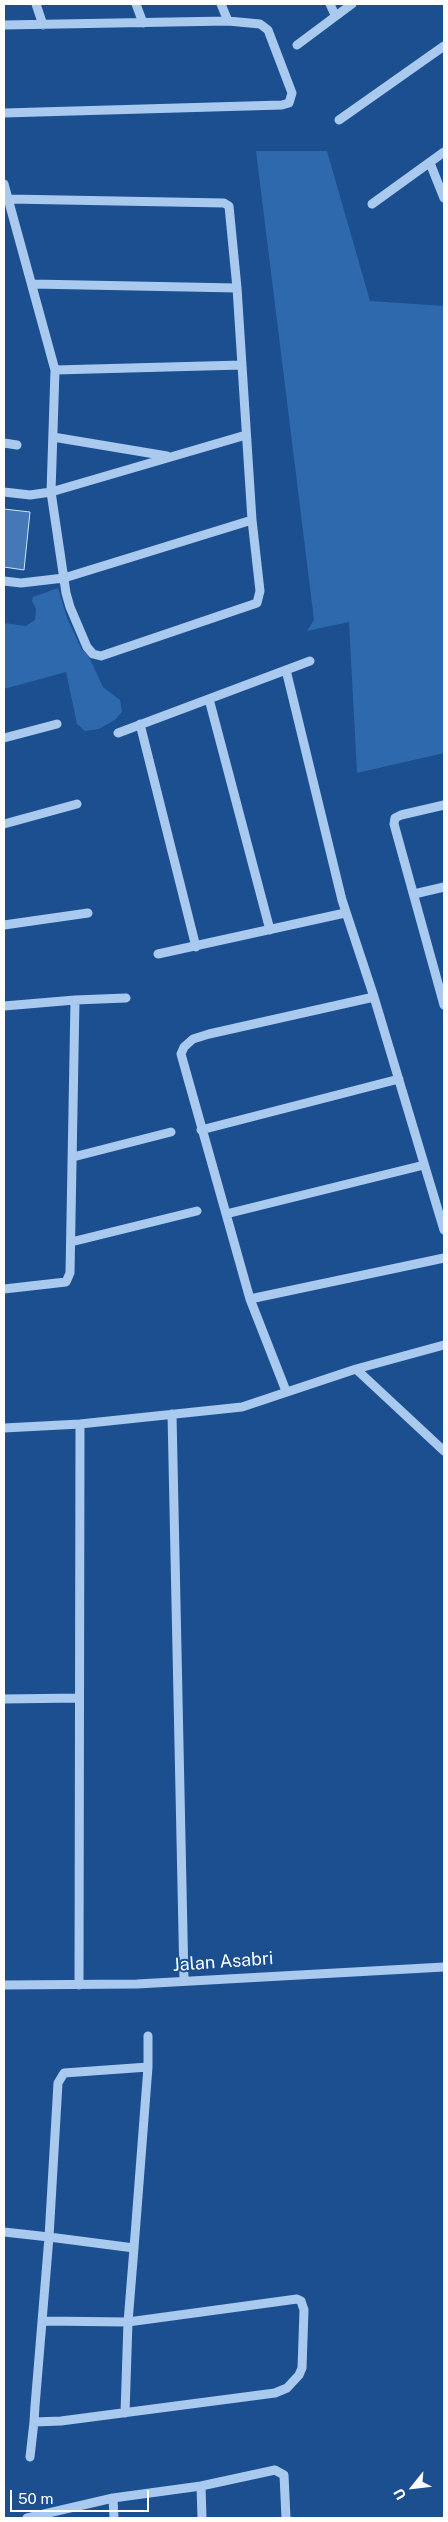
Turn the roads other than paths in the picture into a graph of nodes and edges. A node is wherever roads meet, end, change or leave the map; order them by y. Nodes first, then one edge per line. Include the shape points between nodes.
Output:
1 (36, 4) edge
2 (136, 4) edge
3 (221, 4) edge
4 (330, 4) edge
5 (352, 4) edge
6 (335, 15) junction
7 (228, 21) junction
8 (143, 23) junction
9 (4, 25) edge
10 (43, 25) junction
11 (297, 45) dead end
12 (444, 46) edge
13 (4, 113) edge
14 (339, 120) dead end
15 (444, 152) edge
16 (430, 163) junction
17 (4, 184) edge
18 (444, 198) edge
19 (9, 199) junction
20 (372, 204) dead end
21 (32, 284) junction
22 (237, 288) junction
23 (242, 365) junction
24 (55, 370) junction
25 (246, 435) junction
26 (53, 437) junction
27 (4, 443) edge
28 (17, 444) dead end
29 (170, 456) junction
30 (4, 492) edge
31 (51, 492) junction
32 (252, 520) junction
33 (64, 578) junction
34 (4, 581) edge
35 (310, 661) dead end
36 (286, 670) junction
37 (209, 699) junction
38 (57, 724) dead end
39 (140, 724) junction
40 (118, 733) dead end
41 (4, 738) edge
42 (76, 804) dead end
43 (444, 805) edge
44 (4, 824) edge
45 (444, 887) edge
46 (414, 894) junction
47 (88, 913) dead end
48 (345, 913) junction
49 (4, 925) edge
50 (270, 930) junction
51 (196, 947) junction
52 (158, 954) dead end
53 (440, 971) edge
54 (374, 997) junction
55 (126, 998) dead end
56 (74, 1000) junction
57 (444, 1005) edge
58 (4, 1006) edge
59 (399, 1079) junction
60 (201, 1130) junction
61 (171, 1132) dead end
62 (73, 1157) junction
63 (424, 1165) junction
64 (197, 1211) dead end
65 (226, 1214) junction
66 (444, 1230) edge
67 (71, 1242) junction
68 (444, 1258) edge
69 (4, 1289) edge
70 (250, 1299) junction
71 (444, 1346) edge
72 (356, 1369) junction
73 (286, 1391) junction
74 (172, 1414) junction
75 (80, 1424) junction
76 (4, 1428) edge
77 (444, 1451) edge
78 (79, 1698) junction
79 (4, 1699) edge
80 (444, 1967) edge
81 (184, 1981) junction
82 (4, 1985) edge
83 (79, 1985) junction
84 (148, 2036) dead end
85 (148, 2067) junction
86 (4, 2232) edge
87 (49, 2237) junction
88 (134, 2248) junction
89 (42, 2321) junction
90 (128, 2322) junction
91 (125, 2413) junction
92 (34, 2422) junction
93 (30, 2457) dead end
94 (201, 2486) junction
95 (113, 2498) junction
96 (27, 2518) edge
97 (114, 2518) edge
98 (202, 2518) edge
99 (286, 2518) edge

1 - 10 street
2 - 8 street
3 - 7 street
4 - 6 street
5 - 6 street
6 - 11 street
7 - 8 street
7 - 13 street via 260,24 268,30 292,93 289,103
8 - 10 street
9 - 10 street
12 - 14 street
15 - 16 street
16 - 18 street
16 - 20 street
17 - 19 street
19 - 21 street
19 - 22 street via 227,204
21 - 22 street
21 - 24 street
22 - 23 street
23 - 24 street
23 - 25 street
24 - 26 street
25 - 29 street
25 - 32 street
26 - 29 street
26 - 31 street
27 - 28 street
29 - 31 street
30 - 31 street via 30,495
31 - 33 street
32 - 33 street
32 - 33 street via 260,591 257,603 100,656 93,654 83,640 70,607
33 - 34 street via 21,583
35 - 36 street
36 - 37 street
36 - 48 street
37 - 39 street
37 - 50 street
38 - 41 street
39 - 40 street
39 - 51 street
42 - 44 street
43 - 46 street via 395,818
45 - 46 street
46 - 53 street
47 - 49 street
48 - 50 street
48 - 54 street
50 - 51 street
51 - 52 street
53 - 57 street
54 - 59 street
54 - 60 street via 193,1039 181,1054
55 - 56 street
56 - 58 street
56 - 62 street
59 - 60 street
59 - 63 street
60 - 65 street
61 - 62 street
62 - 67 street
63 - 65 street
63 - 66 street
64 - 67 street
65 - 70 street
67 - 69 street via 70,1273 66,1282
68 - 70 street
70 - 73 street
71 - 72 street
72 - 73 street
72 - 77 street
73 - 74 street via 242,1407
74 - 75 street
74 - 81 street
75 - 76 street
75 - 78 street
78 - 79 street
78 - 83 street
80 - 81 street, Jalan Asabri
81 - 83 street, Jalan Asabri
82 - 83 street, Jalan Asabri
84 - 85 street
85 - 87 street via 72,2071 60,2076
85 - 88 street
86 - 87 street
87 - 88 street
87 - 89 street
88 - 90 street
89 - 90 street
89 - 92 street
90 - 91 street
90 - 91 street via 297,2299 302,2301 304,2310 302,2368 287,2388 275,2393
91 - 92 street
92 - 93 street
94 - 95 street
94 - 98 street
94 - 99 street via 275,2470 284,2475
95 - 96 street
95 - 97 street

